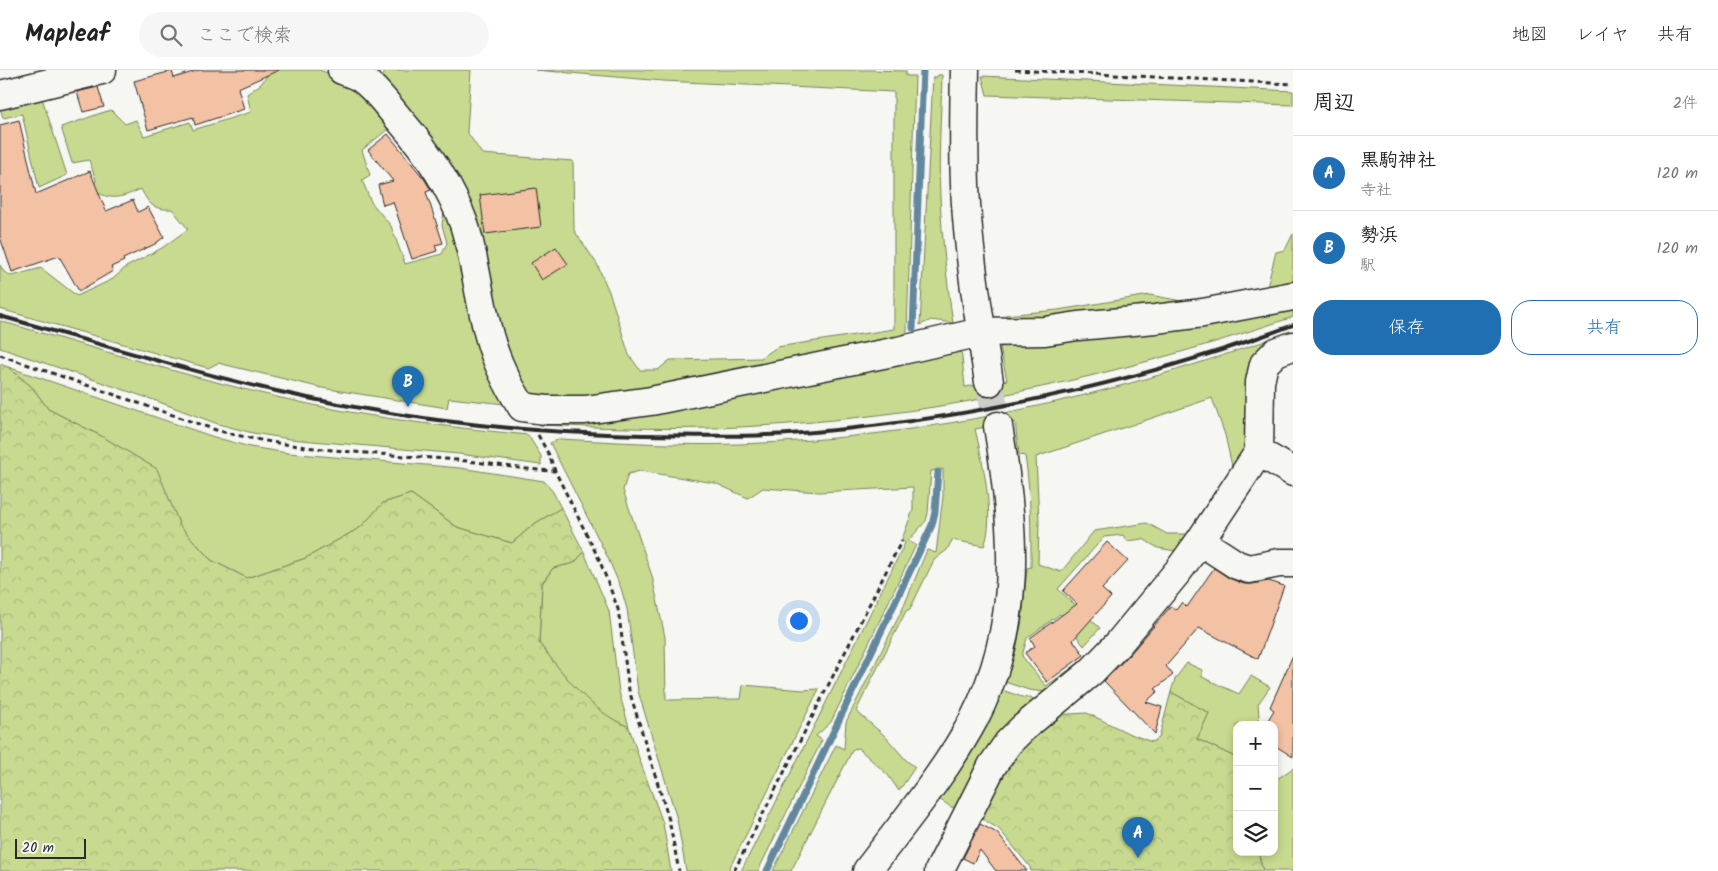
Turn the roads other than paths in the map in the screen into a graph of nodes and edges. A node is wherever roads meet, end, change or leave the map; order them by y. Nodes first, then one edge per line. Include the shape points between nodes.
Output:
1 (102, 70) edge
2 (342, 70) edge
3 (965, 70) edge
4 (0, 95) edge
5 (1293, 296) edge
6 (981, 332) junction
7 (1293, 346) edge
8 (989, 382) tunnel mouth
9 (998, 426) tunnel mouth
10 (1259, 452) junction
11 (1293, 472) edge
12 (1200, 540) junction
13 (1293, 563) edge
14 (867, 871) edge
15 (939, 871) edge

1 - 4 street
2 - 6 street via 365,81 404,125 442,177 464,224 496,359 522,407 585,410 651,401
3 - 6 street via 966,202
5 - 6 street via 1203,313 1045,332
6 - 8 street
7 - 10 street via 1276,352 1264,364 1260,382
9 - 14 street via 1012,536 1009,608 1002,643 991,680 974,718 955,750
10 - 11 street
10 - 12 street
12 - 13 street via 1248,569
12 - 15 street via 1118,644 1091,672 1008,743 992,766

